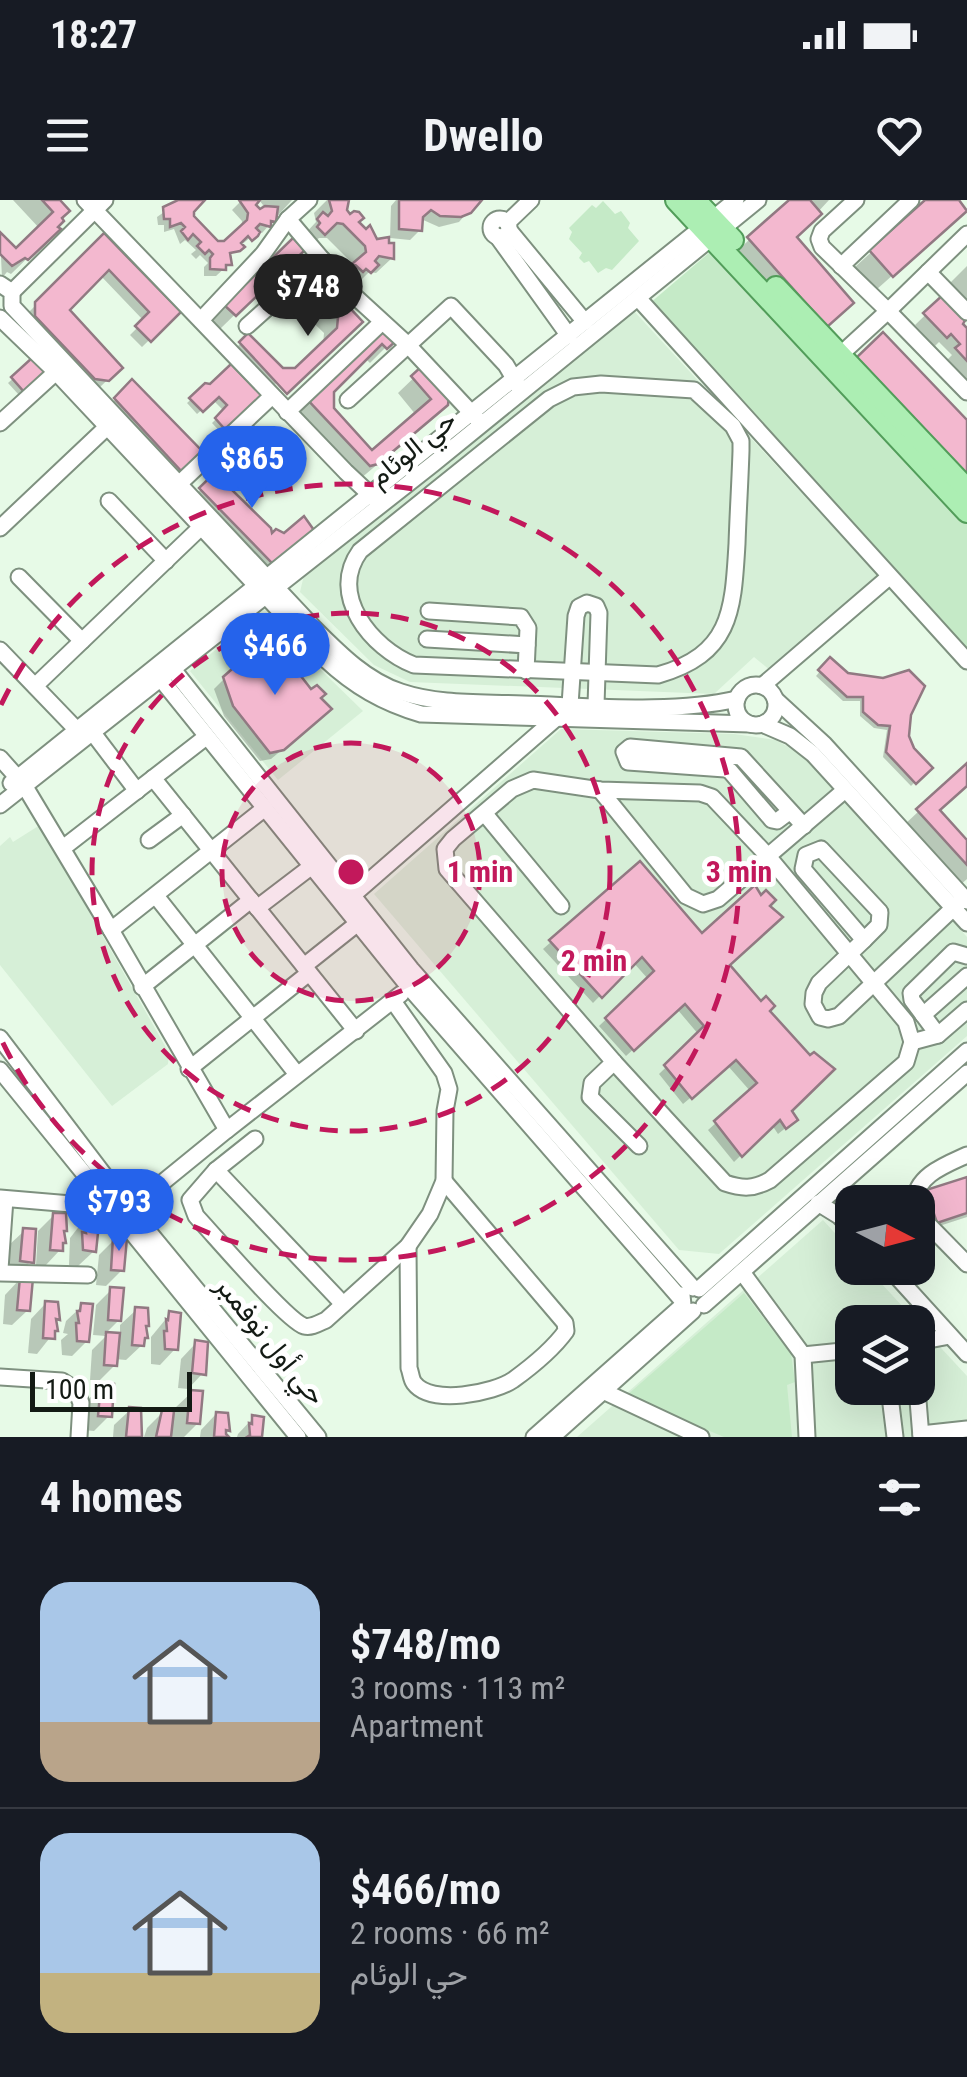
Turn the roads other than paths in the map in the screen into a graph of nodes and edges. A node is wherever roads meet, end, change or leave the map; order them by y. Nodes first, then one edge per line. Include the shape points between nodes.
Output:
1 (309, 200) edge
2 (531, 200) edge
3 (676, 200) edge
4 (695, 200) edge
5 (736, 200) edge
6 (758, 200) edge
7 (856, 200) edge
8 (911, 200) edge
9 (95, 203) edge
10 (288, 219) junction
11 (712, 228) junction
12 (504, 230) junction
13 (967, 234) edge
14 (322, 259) junction
15 (841, 266) junction
16 (928, 272) junction
17 (638, 298) junction
18 (5, 303) edge
19 (888, 311) junction
20 (967, 312) edge
21 (201, 320) junction
22 (381, 322) junction
23 (585, 322) junction
24 (247, 326) dead end
25 (570, 336) junction
26 (407, 344) junction
27 (840, 354) junction
28 (56, 372) junction
29 (518, 385) junction
30 (967, 392) edge
31 (272, 396) junction
32 (348, 400) dead end
33 (287, 412) junction
34 (477, 419) junction
35 (0, 424) edge
36 (108, 426) junction
37 (180, 484) junction
38 (967, 490) edge
39 (377, 500) junction
40 (109, 501) dead end
41 (967, 512) edge
42 (0, 528) edge
43 (200, 528) junction
44 (166, 562) junction
45 (19, 577) dead end
46 (889, 577) junction
47 (268, 587) junction
48 (429, 611) dead end
49 (82, 642) junction
50 (527, 645) junction
51 (0, 650) edge
52 (967, 661) edge
53 (440, 667) junction
54 (163, 669) junction
55 (526, 671) junction
56 (573, 671) junction
57 (596, 673) junction
58 (34, 686) junction
59 (762, 686) junction
60 (737, 699) junction
61 (775, 699) junction
62 (570, 706) junction
63 (596, 706) junction
64 (554, 720) junction
65 (756, 724) junction
66 (84, 731) junction
67 (206, 737) junction
68 (0, 758) edge
69 (153, 778) junction
70 (21, 780) junction
71 (137, 790) junction
72 (600, 790) junction
73 (845, 790) junction
74 (0, 792) edge
75 (0, 806) edge
76 (266, 808) junction
77 (789, 812) junction
78 (485, 814) junction
79 (183, 815) junction
80 (804, 826) junction
81 (149, 840) dead end
82 (63, 848) junction
83 (212, 850) junction
84 (767, 855) junction
85 (312, 866) junction
86 (156, 896) junction
87 (353, 896) junction
88 (961, 902) edge
89 (254, 904) junction
90 (561, 906) dead end
91 (358, 923) junction
92 (967, 923) edge
93 (111, 930) junction
94 (864, 940) junction
95 (196, 946) junction
96 (849, 954) junction
97 (967, 956) edge
98 (306, 970) junction
99 (967, 976) edge
100 (414, 982) junction
101 (873, 982) junction
102 (142, 987) junction
103 (393, 1001) junction
104 (967, 1010) edge
105 (923, 1015) junction
106 (254, 1019) junction
107 (356, 1030) junction
108 (938, 1034) junction
109 (0, 1038) edge
110 (912, 1042) junction
111 (967, 1052) edge
112 (614, 1062) junction
113 (189, 1069) junction
114 (0, 1070) edge
115 (296, 1073) junction
116 (967, 1073) edge
117 (227, 1130) junction
118 (255, 1139) dead end
119 (639, 1146) dead end
120 (967, 1156) edge
121 (216, 1170) junction
122 (444, 1181) junction
123 (919, 1185) edge
124 (824, 1198) junction
125 (3, 1199) edge
126 (109, 1207) junction
127 (130, 1209) junction
128 (835, 1211) edge
129 (935, 1231) edge
130 (408, 1246) junction
131 (967, 1264) edge
132 (0, 1271) edge
133 (742, 1272) junction
134 (88, 1276) dead end
135 (904, 1285) edge
136 (692, 1300) junction
137 (343, 1304) junction
138 (950, 1336) junction
139 (935, 1339) edge
140 (835, 1352) edge
141 (967, 1354) edge
142 (804, 1355) junction
143 (0, 1378) edge
144 (601, 1387) junction
145 (890, 1405) edge
146 (918, 1405) edge
147 (967, 1429) edge
148 (921, 1436) edge
149 (78, 1437) edge
150 (298, 1437) edge
151 (318, 1437) edge
152 (534, 1437) edge
153 (552, 1437) edge
154 (701, 1437) edge
155 (807, 1437) edge
156 (895, 1437) edge

1 - 10 street
2 - 12 street
3 - 11 main road
4 - 11 main road
5 - 11 street, حي الوئام
6 - 11 street, حي الوئام
7 - 15 street via 818,239
8 - 15 street
9 - 18 street
9 - 21 street
10 - 14 street
10 - 21 street
11 - 17 street, حي الوئام
11 - 23 street, حي الوئام
11 - 27 main road
11 - 41 main road
12 - 23 street
12 - 25 street
13 - 16 street
14 - 22 street
14 - 24 street
15 - 19 street
16 - 19 street
16 - 20 street
17 - 29 street, حي الوئام
17 - 46 street
18 - 28 street
18 - 37 street
19 - 27 street
19 - 30 street
21 - 31 street
22 - 26 street
22 - 33 street
23 - 25 street, حي الوئام
25 - 29 street, حي الوئام
26 - 29 street via 451,306
26 - 32 street
26 - 34 street
27 - 38 main road
28 - 35 street
28 - 36 street
29 - 34 street, حي الوئام
31 - 33 street
31 - 37 street
33 - 39 street
34 - 39 street, حي الوئام
36 - 42 street
36 - 43 street
37 - 47 street
39 - 47 street, حي الوئام
40 - 44 street
43 - 44 street
43 - 47 street
44 - 49 street
45 - 49 street
46 - 52 street
46 - 59 street
47 - 54 street, حي الوئام
47 - 62 street via 338,652 398,692
47 - 64 street via 345,677 393,706 421,714
48 - 50 street via 521,617
49 - 58 street
50 - 53 street via 434,640
50 - 55 street
51 - 58 street
53 - 55 street
53 - 57 street via 399,658 356,614 348,578 360,551 565,390 602,384 691,389 741,441 730,616 715,642 682,668 658,675
54 - 66 street, حي الوئام
54 - 67 street
54 - 87 street
55 - 56 street
56 - 57 street
56 - 57 street via 576,616 587,603 599,614
56 - 62 street
57 - 63 street
58 - 66 street
59 - 60 street via 750,686
59 - 61 street
60 - 63 street
60 - 65 street via 737,711
61 - 65 street via 772,716
61 - 88 street via 824,744
62 - 63 street
64 - 65 street
64 - 87 street
65 - 73 street via 790,736
66 - 70 street, حي الوئام
66 - 71 street
67 - 69 street
67 - 76 street
68 - 70 street
69 - 71 street
69 - 79 street
70 - 74 street, حي الوئام
70 - 75 street, حي الوئام
70 - 82 street
71 - 82 street
72 - 78 street via 533,780
72 - 84 street via 712,796
72 - 84 street via 692,902 718,899
73 - 80 street
73 - 88 street
76 - 83 street
76 - 85 street
77 - 77 street via 741,757 630,747 624,752 628,762 724,768 772,820
77 - 80 street
78 - 90 street
78 - 112 street via 445,849 448,869
79 - 81 street
79 - 83 street
80 - 84 street
82 - 93 street
83 - 86 street
83 - 89 street
84 - 96 street
85 - 89 street
85 - 91 street
86 - 93 street
86 - 95 street
87 - 100 street
88 - 92 street
88 - 101 street
89 - 95 street
89 - 98 street
91 - 98 street
91 - 100 street
93 - 102 street
94 - 94 street via 803,869 803,859 814,850 828,854 878,908 879,925
94 - 96 street
95 - 102 street
95 - 106 street
96 - 101 street
96 - 101 street via 816,988 817,1014 839,1016
97 - 105 street via 953,952 913,988 912,1000
98 - 106 street
98 - 107 street
99 - 105 street
100 - 103 street
100 - 136 street
101 - 110 street via 906,1022
102 - 113 street
103 - 107 street
103 - 122 street via 450,1089
104 - 108 street
105 - 108 street
106 - 113 street
106 - 115 street
107 - 115 street
108 - 110 street
109 - 127 street, حي أول نوفمبر
110 - 112 street via 901,1068 770,1180 742,1188 725,1183
111 - 136 street
112 - 119 street via 592,1083 590,1097
113 - 117 street
114 - 126 street, حي أول نوفمبر
115 - 117 street
116 - 124 street
117 - 127 street
118 - 121 street
120 - 123 street
121 - 137 street
121 - 137 street via 190,1200 196,1216 284,1310 302,1326 313,1326
122 - 130 street
122 - 130 street via 566,1331 510,1382 484,1393 448,1396 423,1389 409,1368
124 - 128 street
124 - 133 street
125 - 126 street
125 - 132 street
126 - 127 street
126 - 150 street, حي أول نوفمبر
127 - 151 street, حي أول نوفمبر
129 - 131 street
130 - 137 street
132 - 134 street
133 - 136 street
133 - 142 street
135 - 138 street
136 - 144 street
138 - 139 street
138 - 141 street
140 - 142 street
142 - 155 street
143 - 149 street via 62,1382 76,1390
144 - 152 street
144 - 153 street
144 - 154 street
145 - 156 street
146 - 148 street
147 - 148 street

